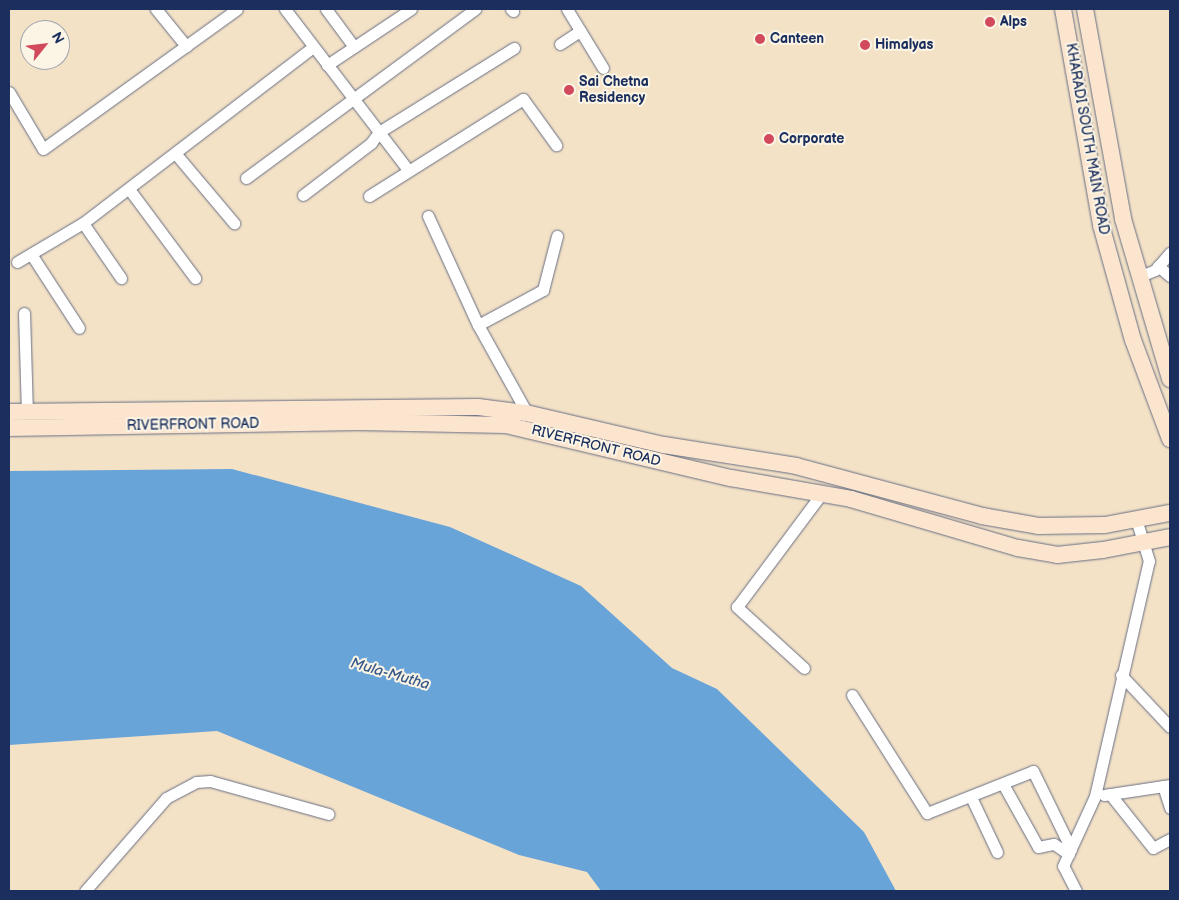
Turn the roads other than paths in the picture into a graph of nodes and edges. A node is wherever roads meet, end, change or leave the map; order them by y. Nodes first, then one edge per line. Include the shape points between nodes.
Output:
1 (156, 9) edge
2 (237, 9) edge
3 (285, 9) edge
4 (326, 9) edge
5 (411, 9) edge
6 (475, 9) edge
7 (567, 9) edge
8 (1063, 9) edge
9 (1085, 9) edge
10 (580, 31) junction
11 (560, 44) dead end
12 (186, 46) junction
13 (354, 47) junction
14 (312, 48) junction
15 (514, 48) dead end
16 (327, 65) junction
17 (603, 68) dead end
18 (9, 92) edge
19 (352, 97) junction
20 (379, 132) junction
21 (556, 145) dead end
22 (175, 153) junction
23 (408, 170) junction
24 (246, 178) dead end
25 (129, 190) junction
26 (303, 195) dead end
27 (369, 196) dead end
28 (428, 216) dead end
29 (83, 223) junction
30 (234, 223) dead end
31 (557, 236) dead end
32 (1170, 253) edge
33 (31, 254) junction
34 (17, 262) dead end
35 (1158, 266) junction
36 (1170, 276) edge
37 (1138, 277) junction
38 (121, 278) dead end
39 (196, 278) dead end
40 (24, 313) dead end
41 (478, 325) junction
42 (79, 328) dead end
43 (1170, 379) edge
44 (9, 412) edge
45 (27, 412) junction
46 (526, 413) junction
47 (9, 428) edge
48 (540, 431) junction
49 (1170, 439) edge
50 (822, 493) junction
51 (1170, 513) edge
52 (1136, 519) junction
53 (1170, 537) edge
54 (1144, 541) junction
55 (804, 668) dead end
56 (1121, 675) junction
57 (852, 695) dead end
58 (1170, 725) edge
59 (1003, 784) junction
60 (1167, 785) edge
61 (1110, 794) junction
62 (1095, 796) junction
63 (971, 797) junction
64 (1170, 808) edge
65 (328, 814) dead end
66 (1170, 838) edge
67 (1070, 851) junction
68 (997, 852) dead end
69 (85, 891) edge
70 (1076, 891) edge

1 - 12 street
2 - 12 street
3 - 14 street
4 - 13 street
5 - 13 street
6 - 19 street
7 - 10 street
8 - 49 street, KHARADI SOUTH MAIN ROAD via 1101,225 1134,340
9 - 37 street, KHARADI SOUTH MAIN ROAD via 1113,175
10 - 11 street
10 - 17 street
12 - 18 street via 44,149
13 - 16 street
14 - 16 street
14 - 22 street
15 - 20 street
16 - 19 street
19 - 20 street
19 - 24 street
20 - 23 street
20 - 26 street via 370,143
21 - 23 street via 523,98
22 - 25 street
22 - 30 street
23 - 27 street
25 - 29 street
25 - 39 street
28 - 41 street
29 - 33 street
29 - 38 street
31 - 41 street via 543,290
32 - 35 street
33 - 34 street
33 - 42 street
35 - 36 street
35 - 37 street
37 - 43 street, KHARADI SOUTH MAIN ROAD
40 - 45 street
41 - 46 street
44 - 45 street, RIVERFRONT ROAD
45 - 46 street, RIVERFRONT ROAD via 443,406
46 - 48 street
46 - 52 street, RIVERFRONT ROAD via 664,445 838,475 982,516 1038,526 1105,525
47 - 48 street, RIVERFRONT ROAD via 462,422
48 - 50 street, RIVERFRONT ROAD via 658,462
50 - 54 street, RIVERFRONT ROAD via 1018,548 1057,554 1103,550
50 - 55 street via 737,607
51 - 52 street, RIVERFRONT ROAD
52 - 54 street
53 - 54 street, RIVERFRONT ROAD
54 - 56 street via 1149,561
56 - 58 street
56 - 62 street
57 - 63 street via 927,813
59 - 63 street
59 - 67 street via 1038,848 1054,844
59 - 67 street via 1033,771
60 - 61 street
60 - 64 street
61 - 62 street
61 - 66 street via 1153,848
62 - 67 street
63 - 68 street
65 - 69 street via 210,781 196,782 166,798
67 - 70 street via 1064,866

